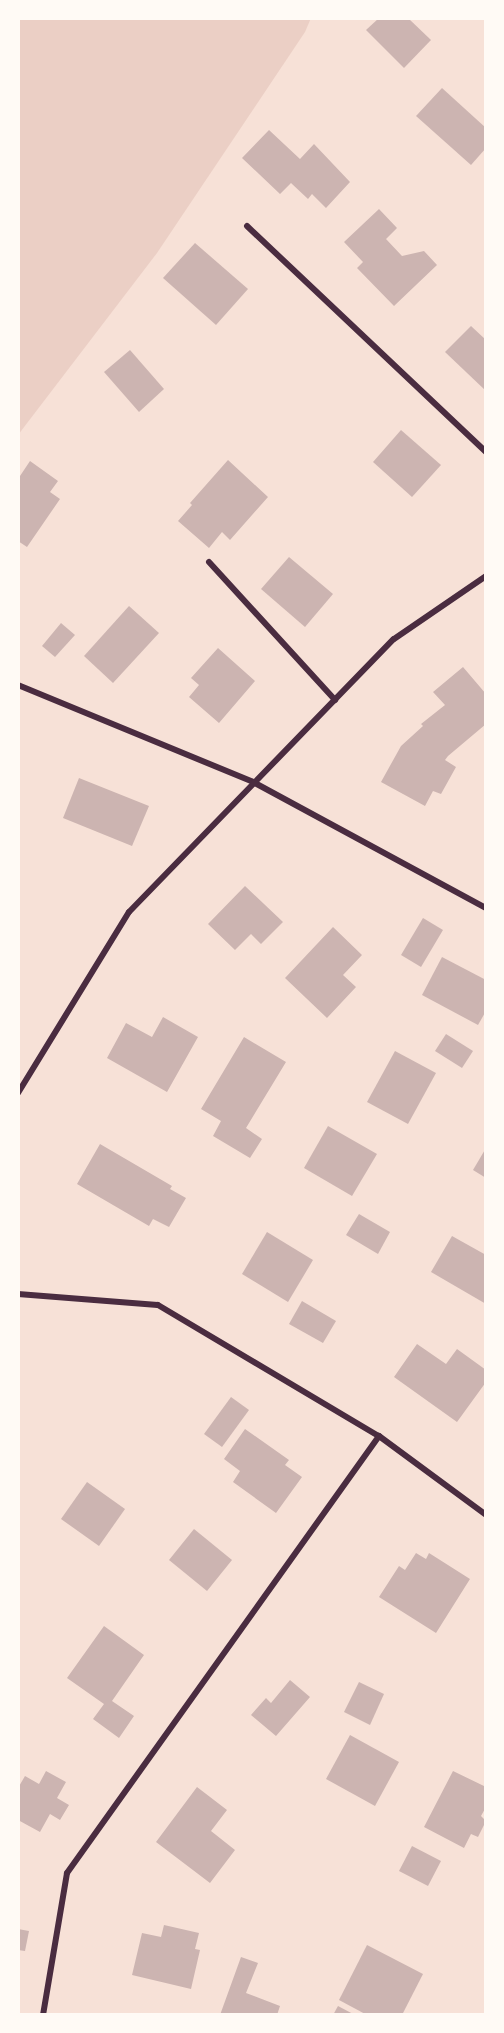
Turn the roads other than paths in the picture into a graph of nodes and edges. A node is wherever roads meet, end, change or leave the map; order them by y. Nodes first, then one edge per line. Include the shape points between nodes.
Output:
1 (247, 226) dead end
2 (486, 452) edge
3 (209, 562) dead end
4 (486, 576) edge
5 (18, 685) edge
6 (334, 700) junction
7 (253, 782) junction
8 (486, 908) edge
9 (18, 1093) edge
10 (18, 1294) edge
11 (379, 1436) junction
12 (486, 1515) edge
13 (43, 2015) edge

1 - 2 street
3 - 6 street
4 - 6 street via 394,639
5 - 7 street
6 - 7 street
7 - 8 street
7 - 9 street via 124,918
10 - 11 street via 158,1305
11 - 12 street
11 - 13 street via 67,1873

